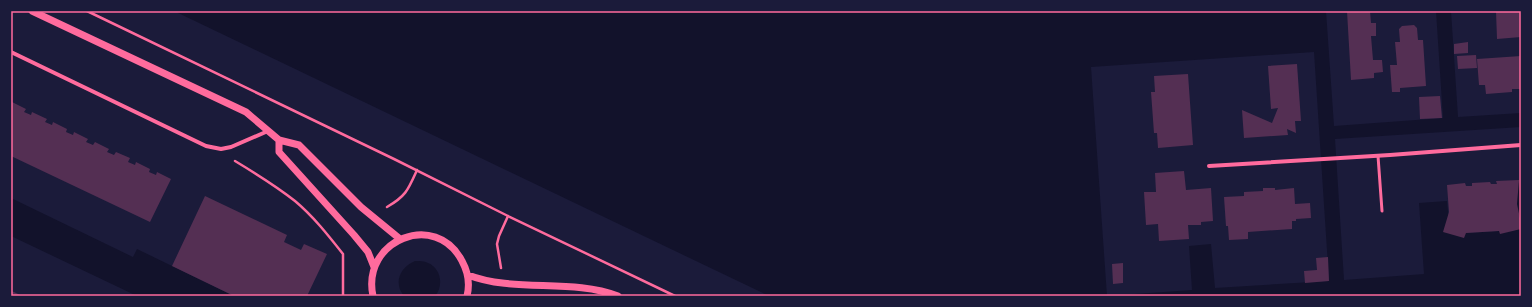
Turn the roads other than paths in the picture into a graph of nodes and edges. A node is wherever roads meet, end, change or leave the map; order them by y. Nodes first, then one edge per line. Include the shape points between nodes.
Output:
1 (32, 11) edge
2 (11, 52) edge
3 (268, 131) junction
4 (279, 140) junction
5 (1521, 145) edge
6 (1378, 156) junction
7 (1208, 166) dead end
8 (1382, 211) dead end
9 (400, 239) junction
10 (374, 267) junction
11 (468, 275) junction
12 (373, 296) edge
13 (467, 296) edge
14 (618, 296) edge

1 - 3 street via 246,112
2 - 3 street via 206,146 221,149 232,147
3 - 4 street
4 - 9 street via 299,145 361,207
4 - 10 street via 279,152 354,235 368,252
5 - 6 street
6 - 7 street
6 - 8 lane
9 - 10 street via 384,251
9 - 11 street via 418,235 438,238 454,249 465,265
10 - 12 street via 371,282
11 - 13 street
11 - 14 street via 499,282 597,290

